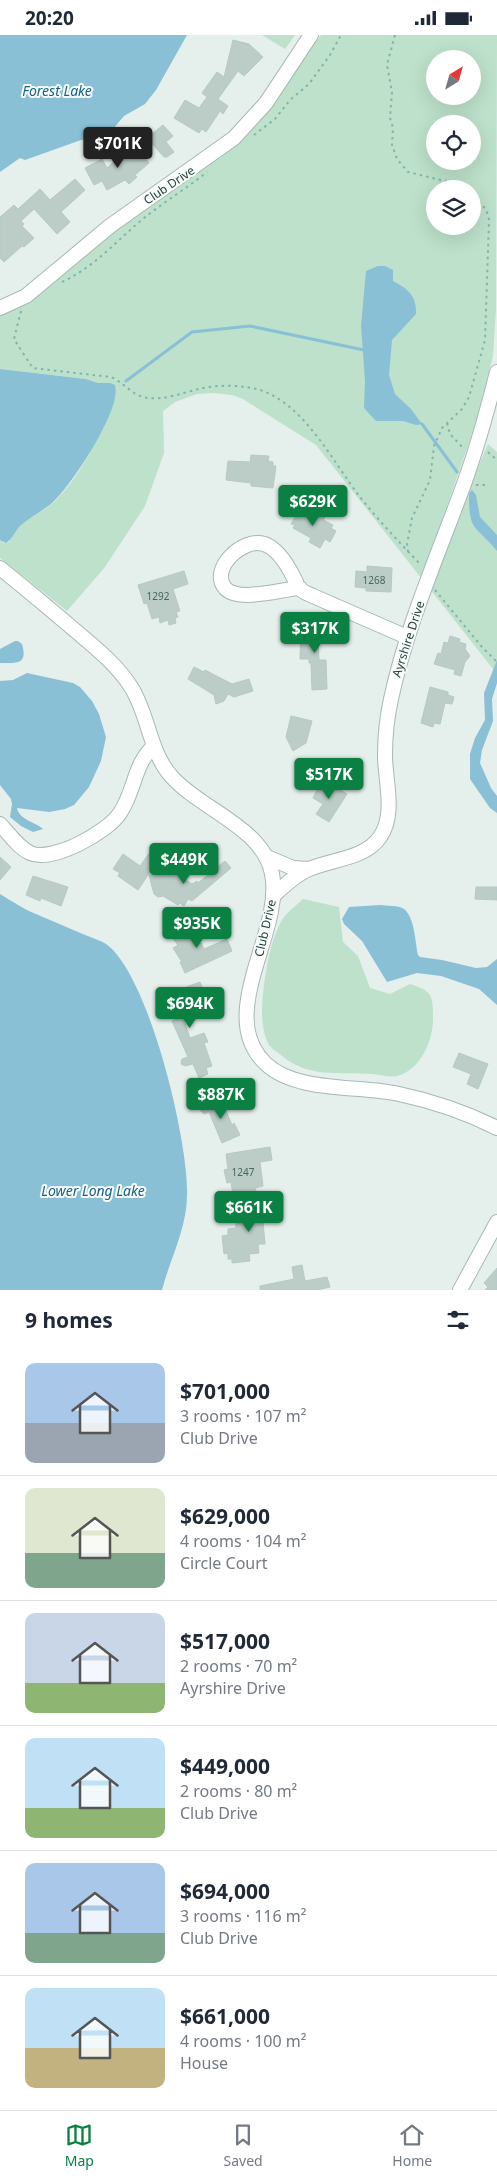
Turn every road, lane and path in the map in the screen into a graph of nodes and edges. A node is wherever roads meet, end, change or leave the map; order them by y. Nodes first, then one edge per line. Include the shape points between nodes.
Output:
1 (310, 35) edge
2 (341, 35) edge
3 (395, 35) edge
4 (249, 137) dead end
5 (214, 167) dead end
6 (441, 180) edge
7 (481, 204) edge
8 (56, 285) dead end
9 (26, 306) dead end
10 (0, 308) edge
11 (497, 372) edge
12 (408, 552) junction
13 (0, 568) edge
14 (429, 578) junction
15 (300, 588) junction
16 (407, 637) junction
17 (497, 662) edge
18 (154, 746) junction
19 (0, 824) edge
20 (267, 857) junction
21 (309, 869) junction
22 (273, 896) junction
23 (497, 1128) edge
24 (497, 1222) edge
25 (460, 1290) edge

1 - 10 street, Club Drive via 266,103 234,138 110,226 26,296
2 - 4 path via 308,84 266,127
3 - 6 path via 387,65 392,86 393,152 408,172
5 - 8 path via 147,216 93,264
7 - 12 path via 489,221 485,340 469,397 447,423 434,446 430,480 412,518
9 - 12 path via 14,339 33,368 111,377 144,397 167,397 204,388 240,387 255,389 287,406 303,419 358,495
11 - 14 street, Ayrshire Drive via 470,465
12 - 14 path via 426,570
13 - 18 street, Club Drive via 99,651 120,673 140,705
14 - 16 street, Ayrshire Drive
14 - 17 path via 442,599
15 - 15 street via 275,552 268,545 258,543 239,549 227,561 220,578 224,587 236,595
15 - 16 street
16 - 21 street, Ayrshire Drive via 387,721 388,808 384,831 362,853
18 - 19 street via 142,761 119,815 88,839 63,850 37,855 23,849
18 - 20 street, Club Drive via 178,784 245,832
20 - 21 street, Ayrshire Drive via 293,868
20 - 22 street, Club Drive via 273,876
21 - 22 street, Ayrshire Drive
22 - 23 street, Club Drive via 247,1004 250,1037 265,1063 278,1073 299,1081 398,1094
24 - 25 street

